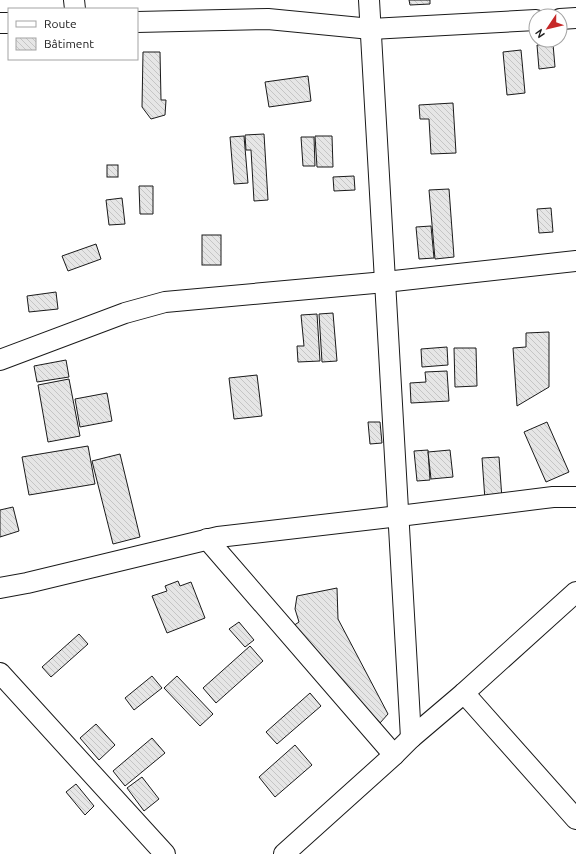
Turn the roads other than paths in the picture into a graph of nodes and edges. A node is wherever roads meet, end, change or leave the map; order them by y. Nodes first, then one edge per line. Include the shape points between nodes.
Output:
1 (369, 0) edge
2 (528, 20) edge
3 (138, 22) edge
4 (370, 29) junction
5 (576, 261) edge
6 (385, 282) junction
7 (0, 360) edge
8 (576, 497) edge
9 (398, 516) junction
10 (207, 539) junction
11 (0, 588) edge
12 (576, 592) edge
13 (0, 673) edge
14 (464, 693) junction
15 (412, 738) junction
16 (394, 756) junction
17 (576, 819) edge
18 (165, 854) edge
19 (284, 854) edge

1 - 4 street
2 - 4 street
3 - 4 street via 268,19
4 - 6 street
5 - 6 street
6 - 7 street via 165,302 125,313
6 - 9 street
8 - 9 street via 553,497
9 - 10 street
9 - 15 street
10 - 11 street
10 - 16 street
12 - 14 street
13 - 18 street
14 - 15 street
14 - 17 street
15 - 16 street
16 - 19 street

